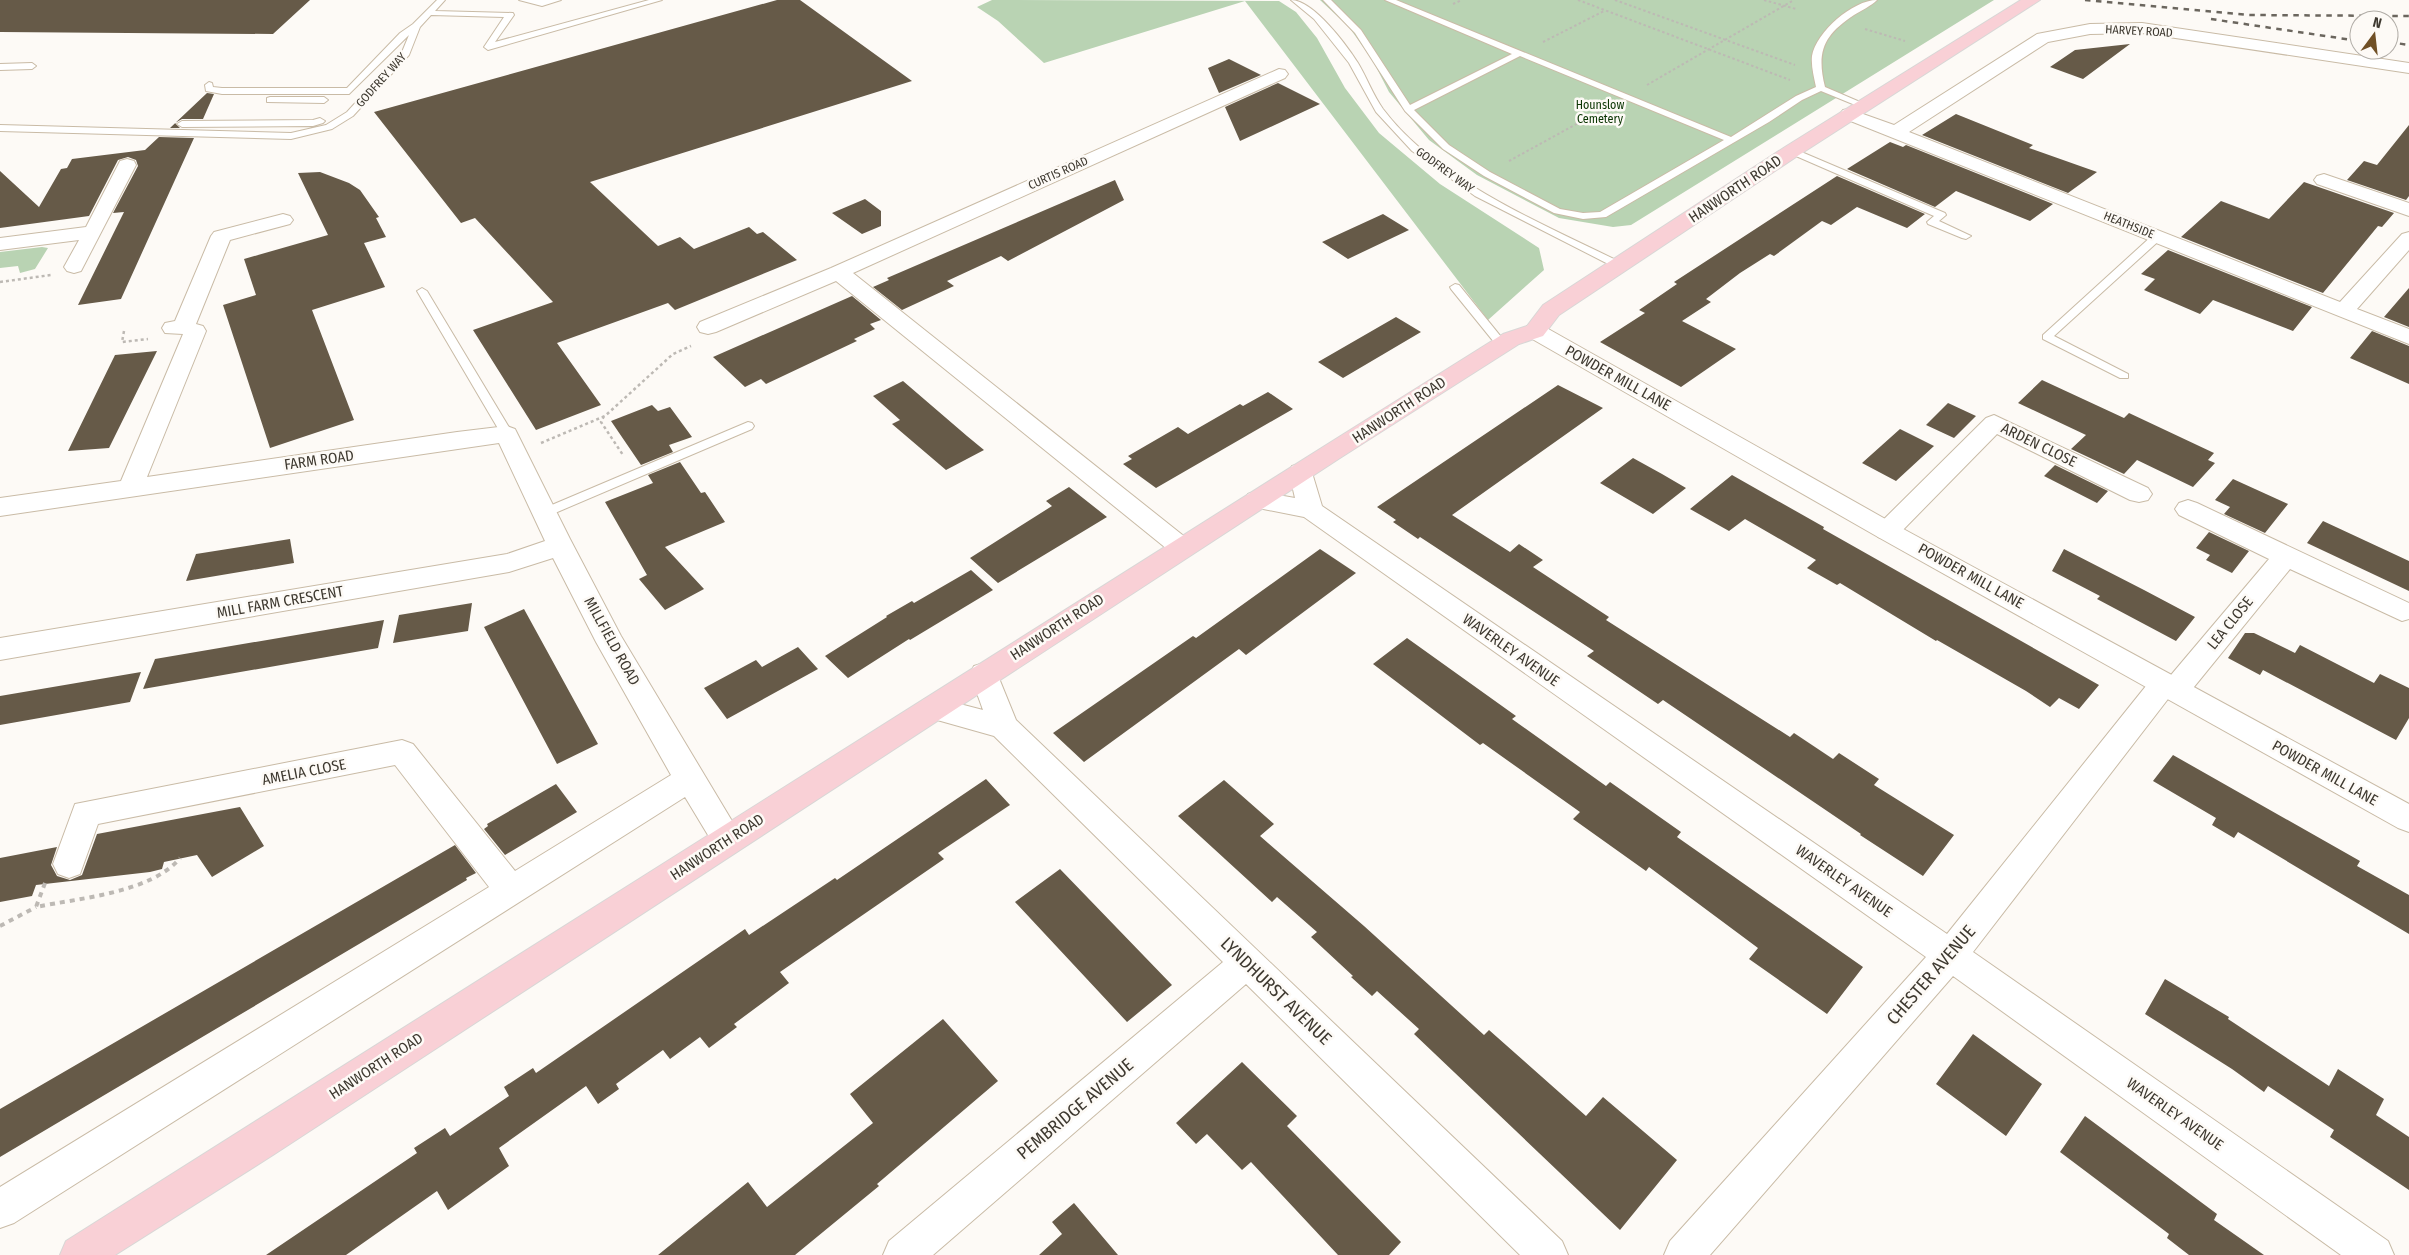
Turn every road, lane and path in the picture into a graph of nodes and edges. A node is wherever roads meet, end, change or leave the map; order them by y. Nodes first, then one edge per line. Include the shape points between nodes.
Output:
1 (441, 0) edge
2 (522, 0) edge
3 (557, 0) edge
4 (658, 0) edge
5 (1295, 0) edge
6 (1327, 0) edge
7 (1388, 0) edge
8 (1578, 0) edge
9 (1615, 0) edge
10 (1764, 0) edge
11 (1873, 0) edge
12 (2026, 4) edge
13 (1796, 9) dead end
14 (1605, 10) junction
15 (429, 12) junction
16 (1838, 21) junction
17 (416, 26) junction
18 (1905, 41) dead end
19 (1520, 54) junction
20 (400, 59) junction
21 (32, 66) dead end
22 (0, 67) edge
23 (2409, 68) edge
24 (1816, 73) junction
25 (1279, 74) dead end
26 (209, 85) dead end
27 (1820, 86) junction
28 (270, 100) dead end
29 (1408, 109) junction
30 (1856, 110) junction
31 (350, 114) junction
32 (0, 123) edge
33 (0, 128) edge
34 (1896, 132) junction
35 (1731, 140) junction
36 (1792, 151) junction
37 (127, 166) dead end
38 (2324, 180) dead end
39 (2409, 210) edge
40 (283, 220) dead end
41 (93, 232) junction
42 (1966, 236) dead end
43 (2158, 236) junction
44 (2409, 238) edge
45 (0, 244) edge
46 (1620, 266) junction
47 (65, 271) joint
48 (838, 272) junction
49 (0, 282) edge
50 (1455, 287) dead end
51 (422, 291) dead end
52 (2343, 311) junction
53 (708, 326) joint
54 (1535, 331) junction
55 (2409, 337) edge
56 (1502, 345) junction
57 (2124, 376) dead end
58 (605, 416) junction
59 (748, 426) dead end
60 (512, 444) junction
61 (1301, 472) junction
62 (635, 474) junction
63 (131, 487) junction
64 (2139, 494) dead end
65 (1257, 500) junction
66 (0, 507) edge
67 (2188, 509) dead end
68 (1311, 510) junction
69 (544, 513) junction
70 (1887, 531) junction
71 (559, 546) junction
72 (1181, 547) junction
73 (2286, 556) junction
74 (2402, 611) dead end
75 (0, 649) edge
76 (984, 674) junction
77 (2170, 687) junction
78 (933, 708) junction
79 (1004, 727) junction
80 (689, 779) junction
81 (2409, 819) edge
82 (728, 841) junction
83 (69, 864) dead end
84 (511, 890) junction
85 (36, 907) dead end
86 (0, 926) edge
87 (1950, 955) junction
88 (1246, 963) junction
89 (0, 1209) edge
90 (80, 1255) edge
91 (903, 1255) edge
92 (1548, 1255) edge
93 (1684, 1255) edge
94 (2374, 1255) edge

1 - 15 lane, GODFREY WAY
2 - 3 lane via 542,4
4 - 15 lane via 488,47 510,15
5 - 46 lane, GODFREY WAY via 1318,17 1353,62 1379,110 1415,149 1478,194
6 - 29 lane via 1358,32
7 - 19 lane
8 - 14 path
9 - 24 path
10 - 13 path
11 - 16 lane
12 - 30 main road, HANWORTH ROAD
14 - 19 path
14 - 27 path via 1791,80
15 - 17 lane, GODFREY WAY
16 - 18 path
16 - 24 lane via 1822,37 1816,55
17 - 20 lane, GODFREY WAY via 406,53
17 - 26 lane via 403,34 350,90 222,91 209,90
19 - 29 lane
19 - 35 lane
20 - 28 lane via 384,66 354,97 346,100
20 - 31 lane, GODFREY WAY
21 - 22 lane
23 - 34 street, HARVEY ROAD via 2142,28 2090,29 2043,38
24 - 27 lane
25 - 48 street, CURTIS ROAD
27 - 30 lane
27 - 35 lane
29 - 35 lane via 1446,147 1487,174 1557,211 1583,216 1602,215
30 - 34 street, HEATHSIDE
30 - 36 main road, HANWORTH ROAD
31 - 32 lane via 313,123
31 - 33 lane, GODFREY WAY via 329,127 291,136
34 - 43 street, HEATHSIDE
36 - 42 lane via 1941,215 1932,222
36 - 46 main road, HANWORTH ROAD
37 - 41 street
38 - 39 street
40 - 63 street via 222,227 179,327 195,331
41 - 45 street
41 - 47 street
43 - 52 street, HEATHSIDE
43 - 57 lane via 2047,337
44 - 52 street
46 - 54 main road, HANWORTH ROAD via 1551,310
47 - 49 path
48 - 53 street, CURTIS ROAD
48 - 72 street
50 - 56 lane
51 - 60 lane
52 - 55 street, HEATHSIDE
53 - 58 path via 693,345 673,354
54 - 56 main road, HANWORTH ROAD
54 - 70 street, POWDER MILL LANE
56 - 61 main road, HANWORTH ROAD
58 - 60 path
58 - 62 path via 601,422
59 - 62 lane
60 - 63 street, FARM ROAD
60 - 69 street, MILLFIELD ROAD
61 - 65 main road, HANWORTH ROAD
61 - 68 street
62 - 69 lane
63 - 66 street, FARM ROAD
64 - 70 street, ARDEN CLOSE via 1994,423
65 - 68 street, WAVERLEY AVENUE
65 - 72 main road, HANWORTH ROAD
67 - 73 street
68 - 87 street, WAVERLEY AVENUE
69 - 71 street, MILLFIELD ROAD
70 - 77 street, POWDER MILL LANE
71 - 75 street, MILL FARM CRESCENT via 510,563
71 - 80 street, MILLFIELD ROAD
72 - 76 main road, HANWORTH ROAD
73 - 74 street
73 - 77 street, LEA CLOSE
76 - 78 main road, HANWORTH ROAD
76 - 79 street, LYNDHURST AVENUE
77 - 81 street, POWDER MILL LANE
77 - 87 street, CHESTER AVENUE
78 - 79 street, LYNDHURST AVENUE
78 - 82 main road, HANWORTH ROAD
79 - 88 street, LYNDHURST AVENUE
80 - 82 street, MILLFIELD ROAD
80 - 84 street
82 - 90 main road, HANWORTH ROAD
83 - 84 street, AMELIA CLOSE via 86,813 402,752
84 - 89 street
85 - 86 path
87 - 93 street, CHESTER AVENUE
87 - 94 street, WAVERLEY AVENUE
88 - 91 street, PEMBRIDGE AVENUE
88 - 92 street, LYNDHURST AVENUE

